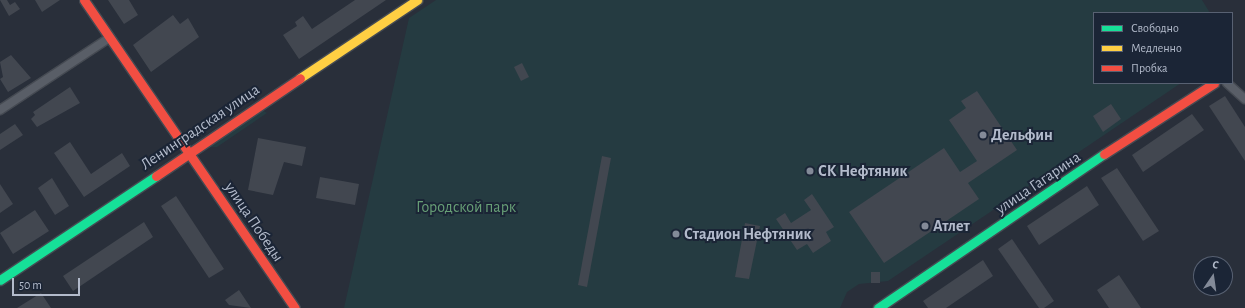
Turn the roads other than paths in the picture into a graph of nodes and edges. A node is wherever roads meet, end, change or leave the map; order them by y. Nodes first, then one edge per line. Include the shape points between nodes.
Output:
1 (84, 0) edge
2 (417, 0) edge
3 (109, 38) junction
4 (1210, 84) edge
5 (1228, 84) edge
6 (1245, 99) edge
7 (0, 110) edge
8 (188, 153) junction
9 (0, 280) edge
10 (295, 308) edge
11 (878, 308) edge

1 - 3 street, улица Победы
2 - 8 street, Ленинградская улица
3 - 7 street
3 - 8 street, улица Победы
4 - 11 street, улица Гагарина
5 - 6 street
8 - 9 street, Ленинградская улица
8 - 10 street, улица Победы

